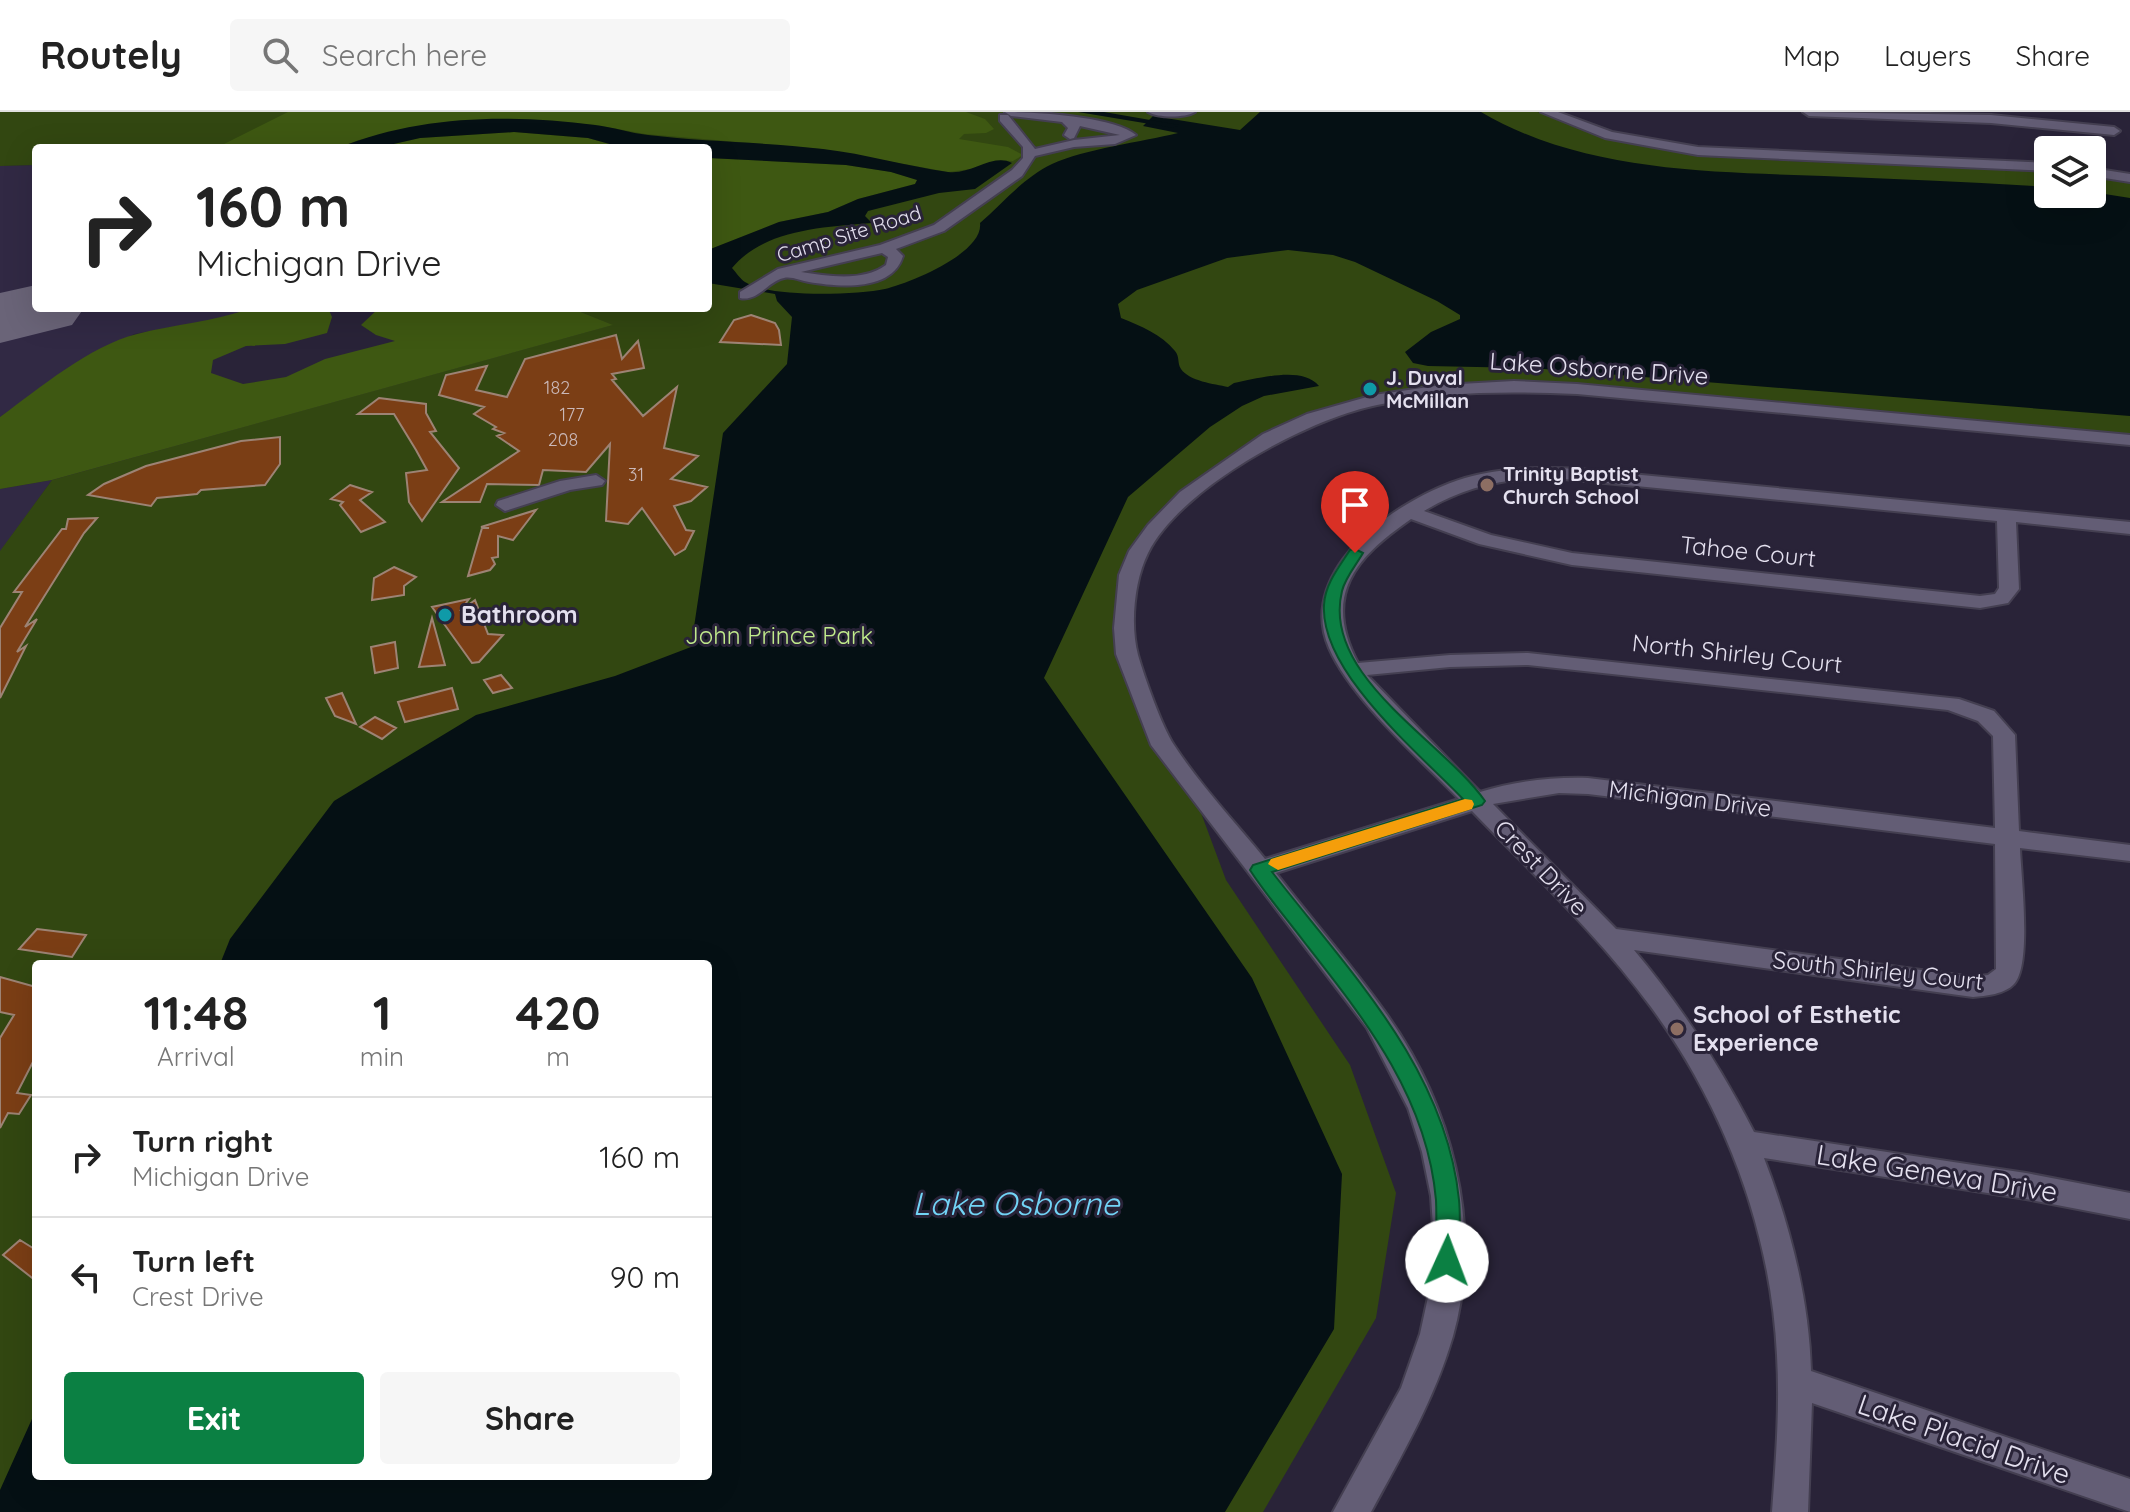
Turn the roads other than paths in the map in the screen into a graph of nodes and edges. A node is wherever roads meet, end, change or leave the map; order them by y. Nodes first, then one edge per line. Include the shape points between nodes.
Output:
1 (1154, 112) edge
2 (1189, 112) edge
3 (1547, 112) edge
4 (1809, 112) edge
5 (1001, 115) edge
6 (1991, 115) edge
7 (1071, 121) junction
8 (2114, 131) dead end
9 (1069, 144) junction
10 (1029, 149) junction
11 (1047, 154) junction
12 (2034, 166) edge
13 (1017, 173) junction
14 (2106, 174) edge
15 (2130, 178) edge
16 (885, 248) junction
17 (776, 276) junction
18 (745, 295) dead end
19 (2130, 440) edge
20 (596, 481) dead end
21 (505, 505) dead end
22 (1409, 512) junction
23 (2006, 514) junction
24 (2130, 528) edge
25 (1351, 670) junction
26 (1476, 801) junction
27 (2008, 837) junction
28 (2130, 853) edge
29 (1259, 870) junction
30 (1608, 937) junction
31 (1744, 1143) junction
32 (2130, 1206) edge
33 (1798, 1382) junction
34 (2130, 1496) edge
35 (1351, 1512) edge
36 (1790, 1512) edge

1 - 2 street
3 - 12 street via 1609,135 1698,151
4 - 6 street
5 - 7 street
5 - 10 street
6 - 8 street
7 - 9 street
7 - 9 street via 1130,135
9 - 11 street
10 - 11 street
10 - 13 street, Camp Site Road via 1029,158
11 - 13 street
13 - 16 street, Camp Site Road via 939,228
14 - 15 street
16 - 17 street, Camp Site Road
16 - 17 street via 897,263 871,278
17 - 18 street, Camp Site Road
19 - 29 street, Lake Osborne Drive via 1514,386 1391,397 1286,429 1209,479 1155,529 1129,575 1124,628 1127,654 1162,745
20 - 21 street
22 - 23 street, Crest Drive via 1470,483 1553,473
22 - 23 street, Tahoe Court via 1486,540 1572,559 1980,602 2001,599 2009,589
22 - 25 street, Crest Drive via 1355,553 1335,587 1333,626
23 - 24 street, Crest Drive
25 - 26 street, Crest Drive
25 - 27 street, North Shirley Court via 1481,659 1564,662 1966,707 1991,719 2004,735
26 - 27 street, Michigan Drive via 1532,787 1588,786
26 - 29 street, Michigan Drive
26 - 30 street, Crest Drive
27 - 28 street, Michigan Drive
27 - 30 street, South Shirley Court via 2011,965 2001,982 1988,986
29 - 35 street, Lake Osborne Drive via 1403,1061 1439,1151 1447,1200 1449,1235 1439,1324 1406,1415
30 - 31 street, Crest Drive via 1695,1049
31 - 32 street, Lake Geneva Drive
31 - 33 street, Crest Drive via 1780,1252
33 - 34 street, Lake Placid Drive
33 - 36 street, Crest Drive

